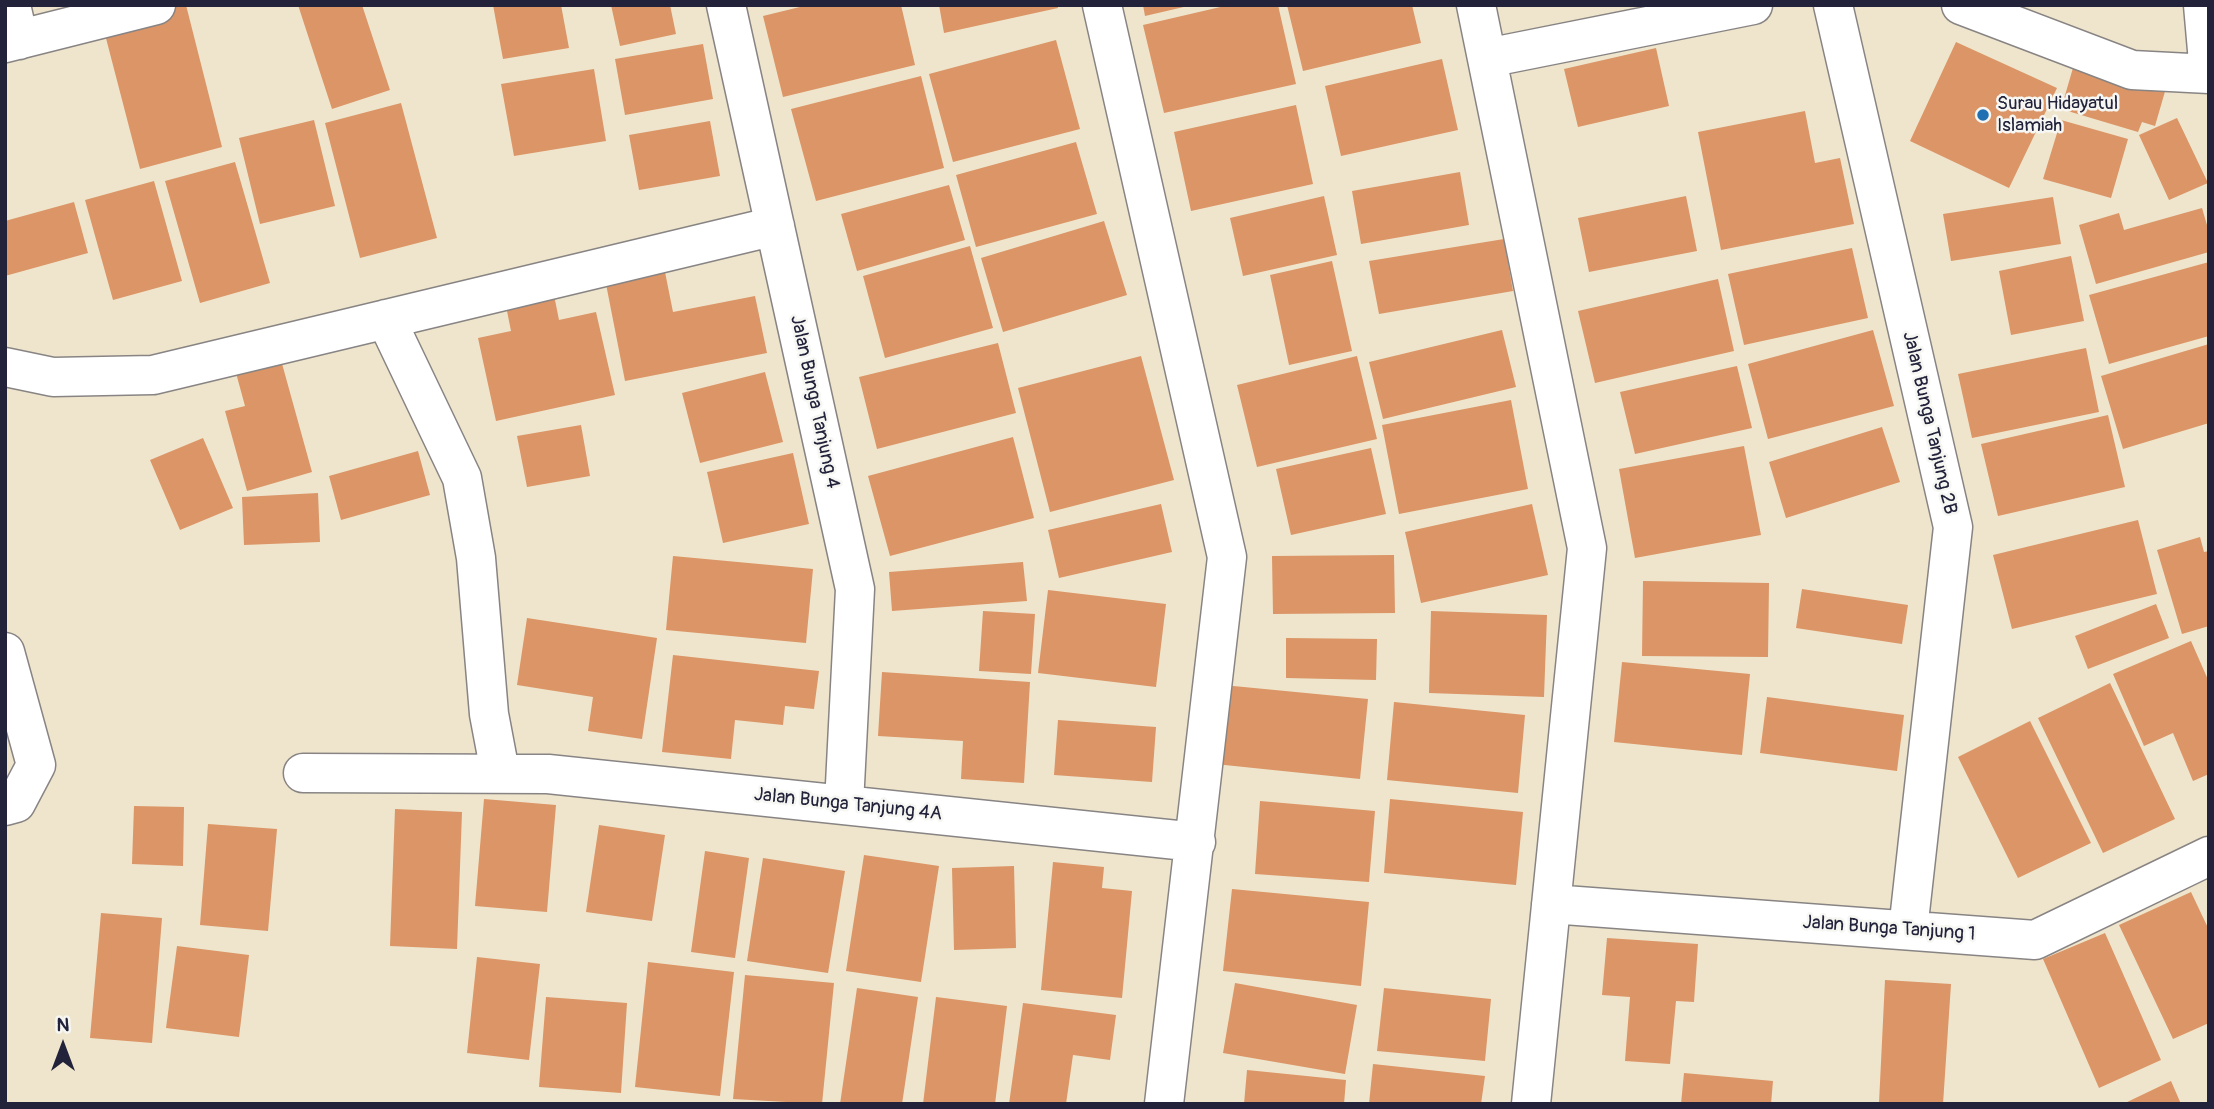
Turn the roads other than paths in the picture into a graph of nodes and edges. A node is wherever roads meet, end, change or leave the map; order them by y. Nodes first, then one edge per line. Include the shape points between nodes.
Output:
1 (156, 5) edge
2 (726, 5) edge
3 (1102, 5) edge
4 (1476, 5) edge
5 (1753, 5) edge
6 (1833, 5) edge
7 (1961, 5) edge
8 (2203, 5) edge
9 (12, 29) edge
10 (1487, 58) junction
11 (2209, 73) edge
12 (775, 226) junction
13 (386, 319) junction
14 (5, 367) edge
15 (5, 652) edge
16 (500, 772) junction
17 (303, 773) dead end
18 (844, 804) junction
19 (5, 806) edge
20 (1196, 842) junction
21 (2209, 856) edge
22 (1551, 904) junction
23 (1908, 930) junction
24 (1164, 1104) edge
25 (1531, 1104) edge

1 - 9 street
2 - 12 street, Jalan Bunga Tanjung 4
3 - 20 street via 1227,557
4 - 10 street
5 - 10 street
6 - 23 street, Jalan Bunga Tanjung 2B via 1952,527
7 - 11 street via 2132,70
8 - 11 street
10 - 22 street via 1587,548
12 - 13 street
12 - 18 street, Jalan Bunga Tanjung 4 via 855,589
13 - 14 street via 153,375 53,377
13 - 16 street via 462,478 476,558 489,714
15 - 19 street via 36,765 16,803
16 - 17 street, Jalan Bunga Tanjung 4A
16 - 18 street, Jalan Bunga Tanjung 4A
18 - 20 street, Jalan Bunga Tanjung 4A
20 - 24 street
21 - 23 street, Jalan Bunga Tanjung 1 via 2035,940
22 - 23 street, Jalan Bunga Tanjung 1
22 - 25 street

